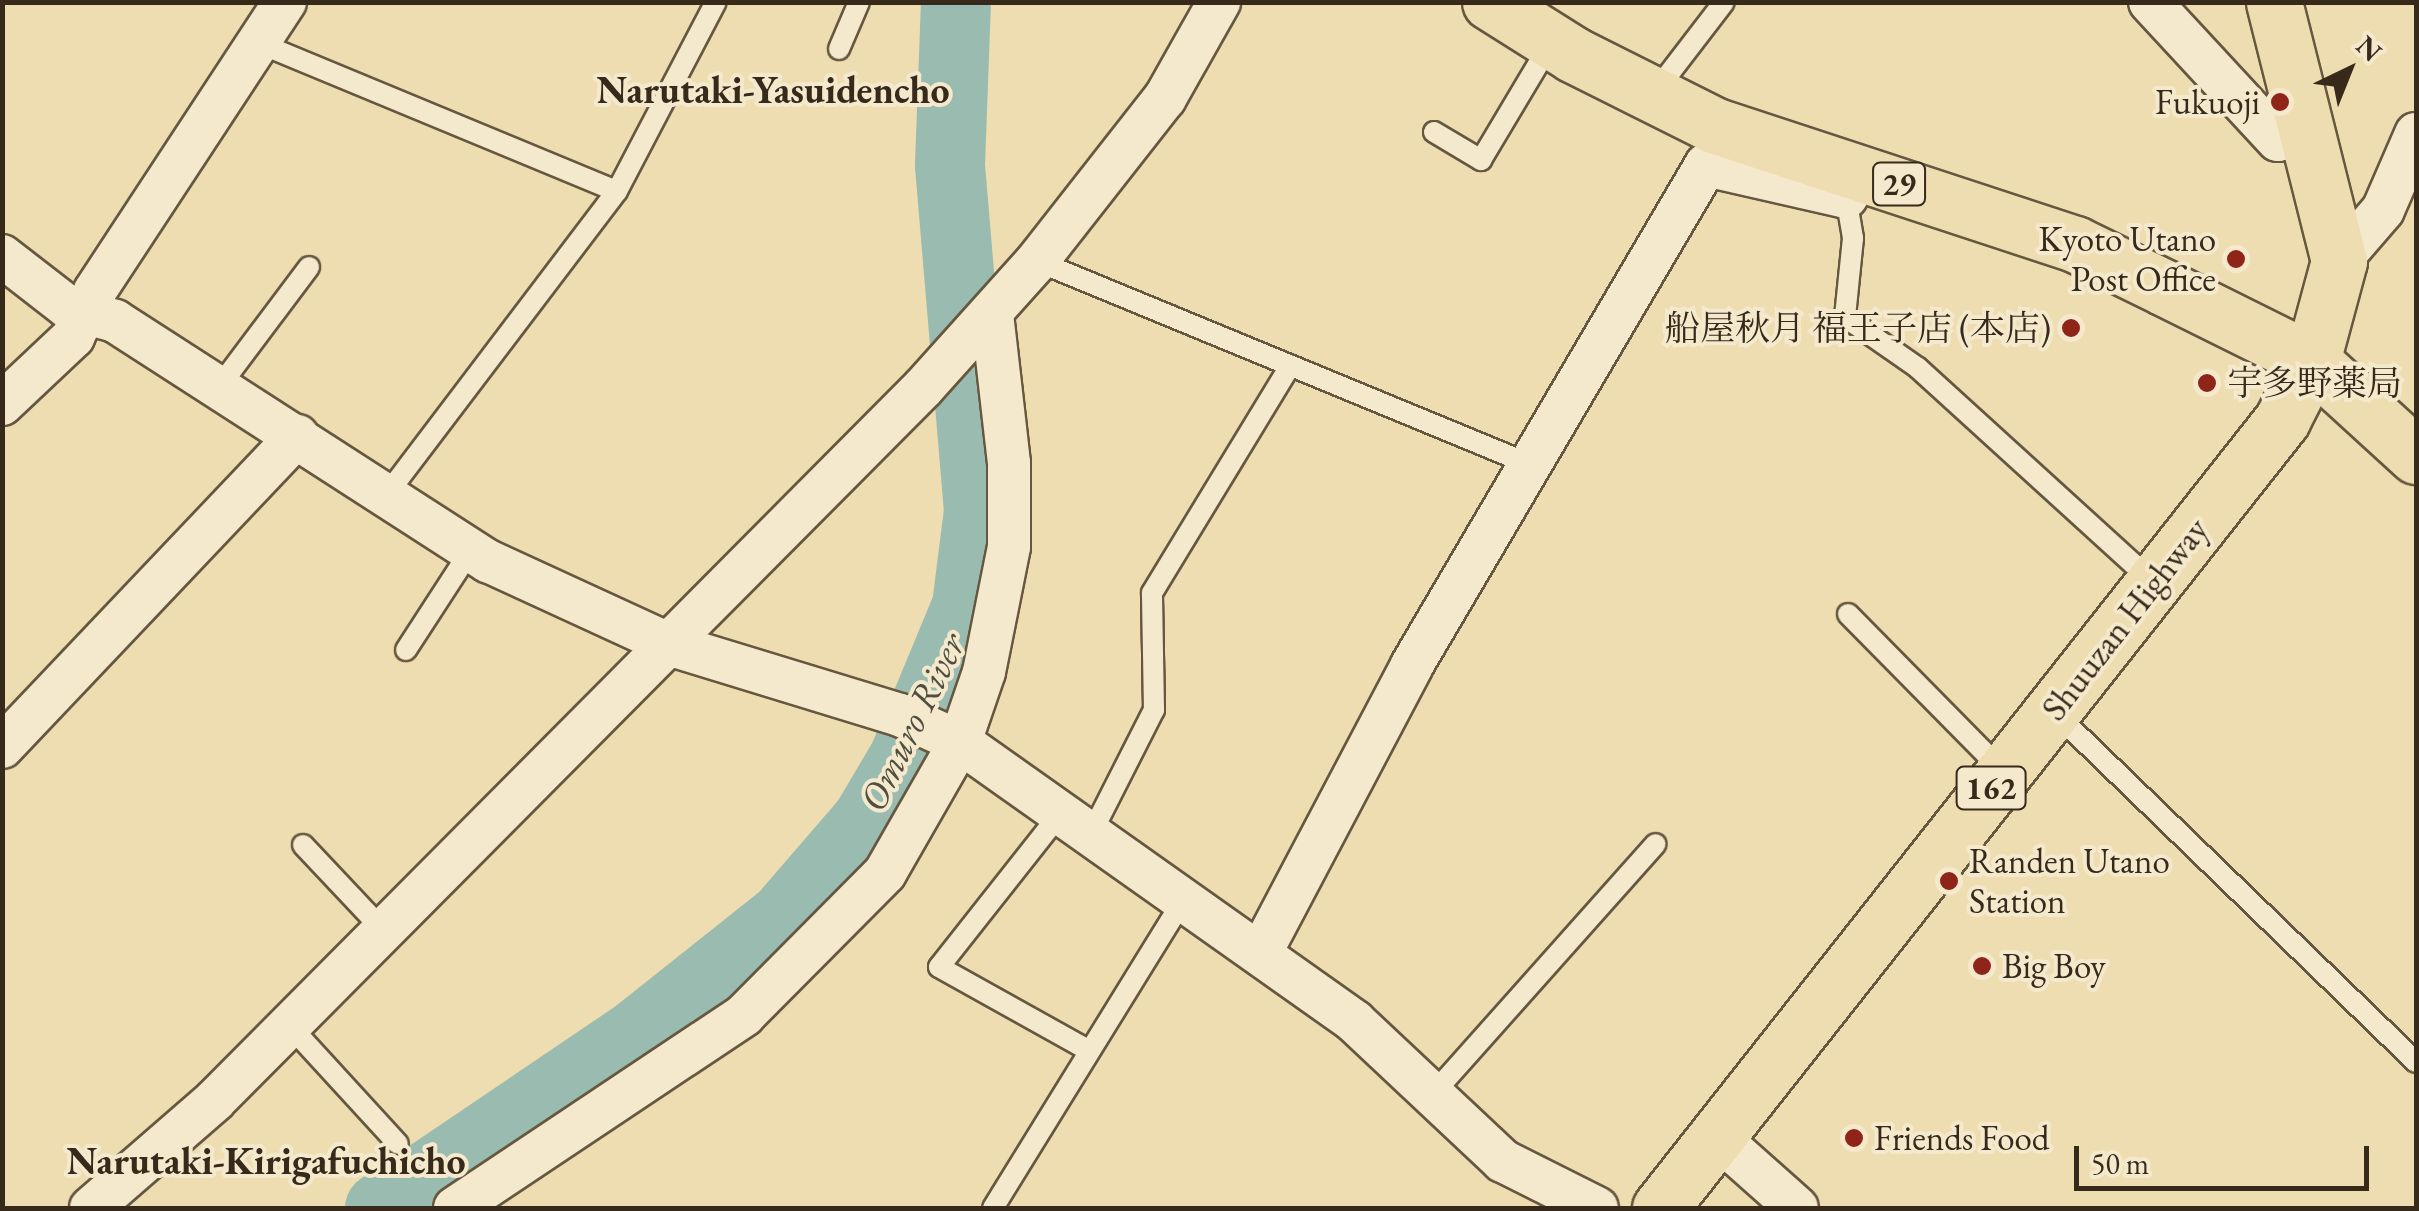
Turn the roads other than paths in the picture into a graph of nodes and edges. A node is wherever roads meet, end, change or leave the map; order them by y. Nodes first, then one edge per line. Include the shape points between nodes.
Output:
1 (285, 2) edge
2 (716, 2) edge
3 (859, 2) edge
4 (1219, 2) edge
5 (1490, 2) edge
6 (2150, 2) edge
7 (2274, 2) edge
8 (1718, 4) edge
9 (1552, 41) junction
10 (259, 43) junction
11 (838, 49) dead end
12 (1652, 97) junction
13 (1434, 132) dead end
14 (2310, 134) junction
15 (2416, 134) edge
16 (1854, 185) junction
17 (617, 191) junction
18 (2, 256) edge
19 (2339, 260) junction
20 (1037, 261) junction
21 (309, 267) dead end
22 (86, 314) junction
23 (989, 316) junction
24 (2312, 361) junction
25 (1290, 366) junction
26 (219, 388) junction
27 (2, 404) edge
28 (297, 436) junction
29 (2416, 456) edge
30 (1529, 464) junction
31 (387, 494) junction
32 (471, 550) junction
33 (2153, 581) junction
34 (1848, 614) dead end
35 (671, 646) junction
36 (406, 650) dead end
37 (2054, 711) junction
38 (955, 740) junction
39 (2, 747) edge
40 (2004, 772) junction
41 (1078, 821) junction
42 (1656, 844) dead end
43 (303, 845) dead end
44 (1182, 900) junction
45 (383, 930) junction
46 (1261, 952) junction
47 (289, 1025) junction
48 (1088, 1050) junction
49 (2416, 1062) edge
50 (1432, 1095) junction
51 (1716, 1136) junction
52 (398, 1144) dead end
53 (91, 1208) edge
54 (455, 1208) edge
55 (993, 1208) edge
56 (1597, 1208) edge
57 (1660, 1208) edge
58 (1797, 1208) edge

1 - 10 street
2 - 17 lane
3 - 11 lane
4 - 20 street via 1165,98
5 - 9 main road, 29
6 - 14 street via 2278,140
7 - 14 main road, Shuuzan Highway / 162
8 - 12 lane
9 - 12 main road, 29
9 - 13 lane via 1481,160
10 - 17 lane
10 - 22 street
12 - 16 main road, 29
14 - 19 main road, Shuuzan Highway / 162
15 - 19 street via 2383,210
16 - 24 main road, 29 via 2075,244
16 - 30 street via 1706,165
16 - 33 lane via 1845,317 1918,368 2043,476 2066,509
17 - 31 lane
18 - 22 street
19 - 24 main road, Shuuzan Highway / 162
20 - 23 street
20 - 25 lane
21 - 26 lane
22 - 26 street via 115,321
22 - 27 street via 73,336
23 - 35 street
23 - 38 street via 1009,463 1009,546 984,672
24 - 29 main road
24 - 33 main road, Shuuzan Highway / 162 via 2282,420
25 - 30 lane
25 - 41 lane via 1152,592 1154,710
26 - 28 street
28 - 31 street
28 - 39 street
30 - 46 street via 1412,664
31 - 32 street
32 - 35 street
32 - 36 lane
33 - 37 main road, Shuuzan Highway / 162
34 - 40 lane
35 - 38 street via 900,715
35 - 45 street
37 - 40 main road, Shuuzan Highway / 162
37 - 49 lane
38 - 41 street
38 - 54 street via 885,872 744,1015
40 - 51 main road, Shuuzan Highway / 162
41 - 44 street
41 - 48 lane via 939,967
42 - 50 lane
43 - 45 lane
44 - 46 street
44 - 48 lane
45 - 47 street
46 - 50 street via 1355,1022
47 - 52 lane
47 - 53 street via 214,1102
48 - 55 lane
50 - 56 street via 1503,1161
51 - 57 main road, Shuuzan Highway / 162
51 - 58 street

